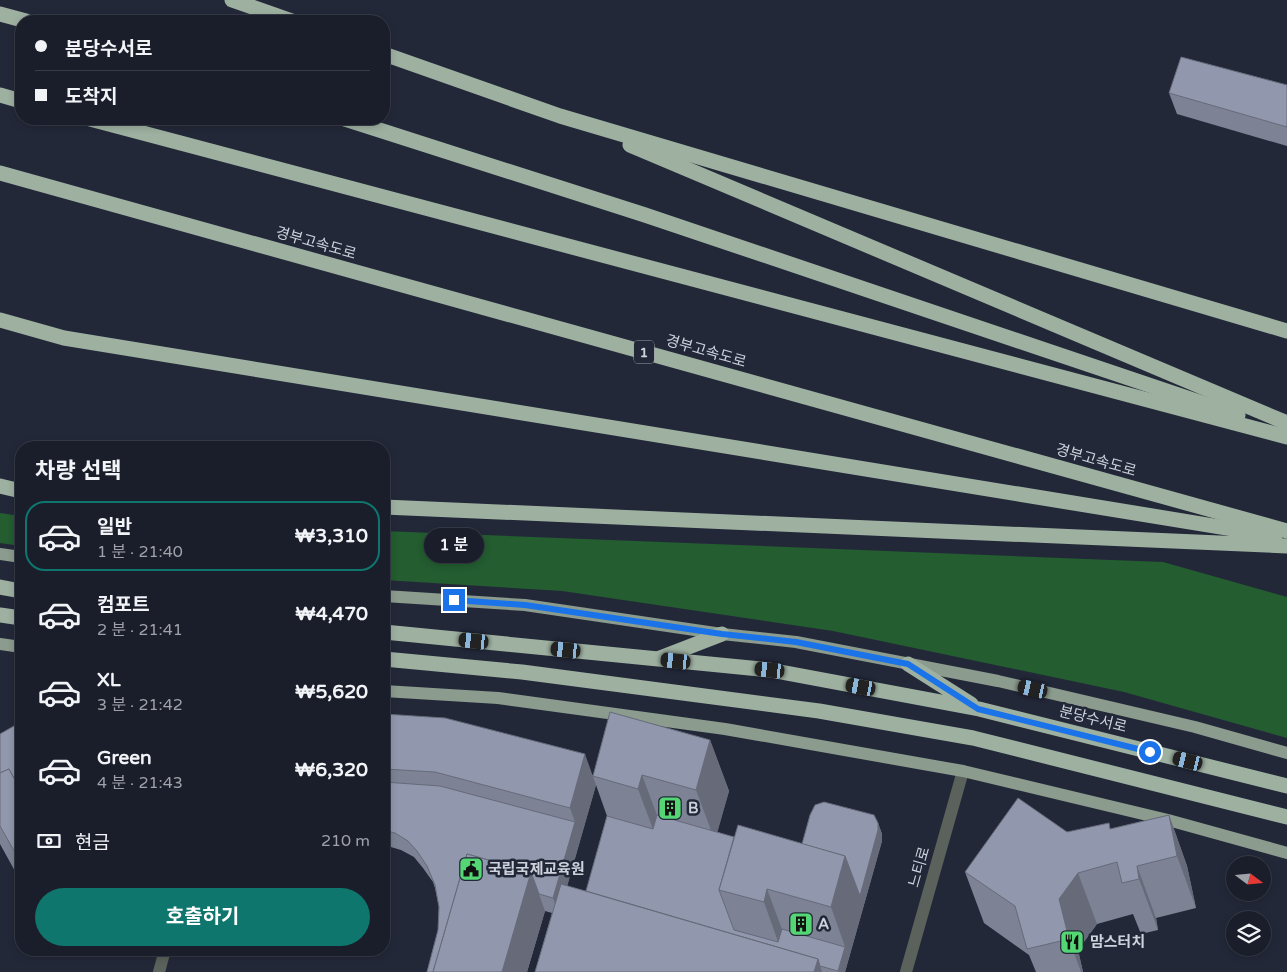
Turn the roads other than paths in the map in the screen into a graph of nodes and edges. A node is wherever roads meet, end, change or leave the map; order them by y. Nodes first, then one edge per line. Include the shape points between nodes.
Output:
1 (232, 0) edge
2 (0, 14) edge
3 (275, 15) edge
4 (15, 18) edge
5 (390, 56) edge
6 (0, 95) edge
7 (15, 99) edge
8 (560, 116) junction
9 (113, 125) edge
10 (364, 125) edge
11 (0, 173) edge
12 (0, 320) edge
13 (1287, 331) edge
14 (1287, 423) edge
15 (1287, 431) edge
16 (1287, 437) edge
17 (0, 486) edge
18 (15, 490) edge
19 (390, 507) edge
20 (1287, 531) edge
21 (1287, 538) edge
22 (1287, 546) edge
23 (0, 554) edge
24 (15, 556) edge
25 (0, 587) edge
26 (15, 590) edge
27 (390, 596) edge
28 (0, 615) edge
29 (15, 617) edge
30 (390, 633) edge
31 (722, 634) junction
32 (0, 644) edge
33 (15, 646) edge
34 (657, 659) junction
35 (390, 660) edge
36 (908, 664) junction
37 (390, 691) edge
38 (978, 709) junction
39 (1287, 753) edge
40 (963, 771) junction
41 (1287, 786) edge
42 (1287, 817) edge
43 (1287, 853) edge
44 (163, 956) edge
45 (159, 972) edge
46 (906, 972) edge

1 - 3 highway
2 - 4 highway
5 - 8 highway
6 - 7 highway
8 - 13 highway
8 - 14 highway
9 - 16 highway
10 - 15 highway
11 - 20 highway, 경부고속도로 / 1
12 - 21 highway via 64,338
17 - 18 highway
19 - 22 highway
23 - 24 main road
25 - 26 highway
27 - 31 main road via 525,605
28 - 29 highway
30 - 34 highway, 분당수서로
31 - 34 highway
31 - 36 main road via 796,642
32 - 33 main road
34 - 38 highway, 분당수서로 via 770,670
35 - 42 highway via 522,672 809,710 973,738
36 - 38 highway
36 - 39 main road via 998,681 1186,725
37 - 40 main road via 498,698 725,729
38 - 41 highway, 분당수서로
40 - 43 main road via 1168,820
40 - 46 street, 느티로
44 - 45 street

